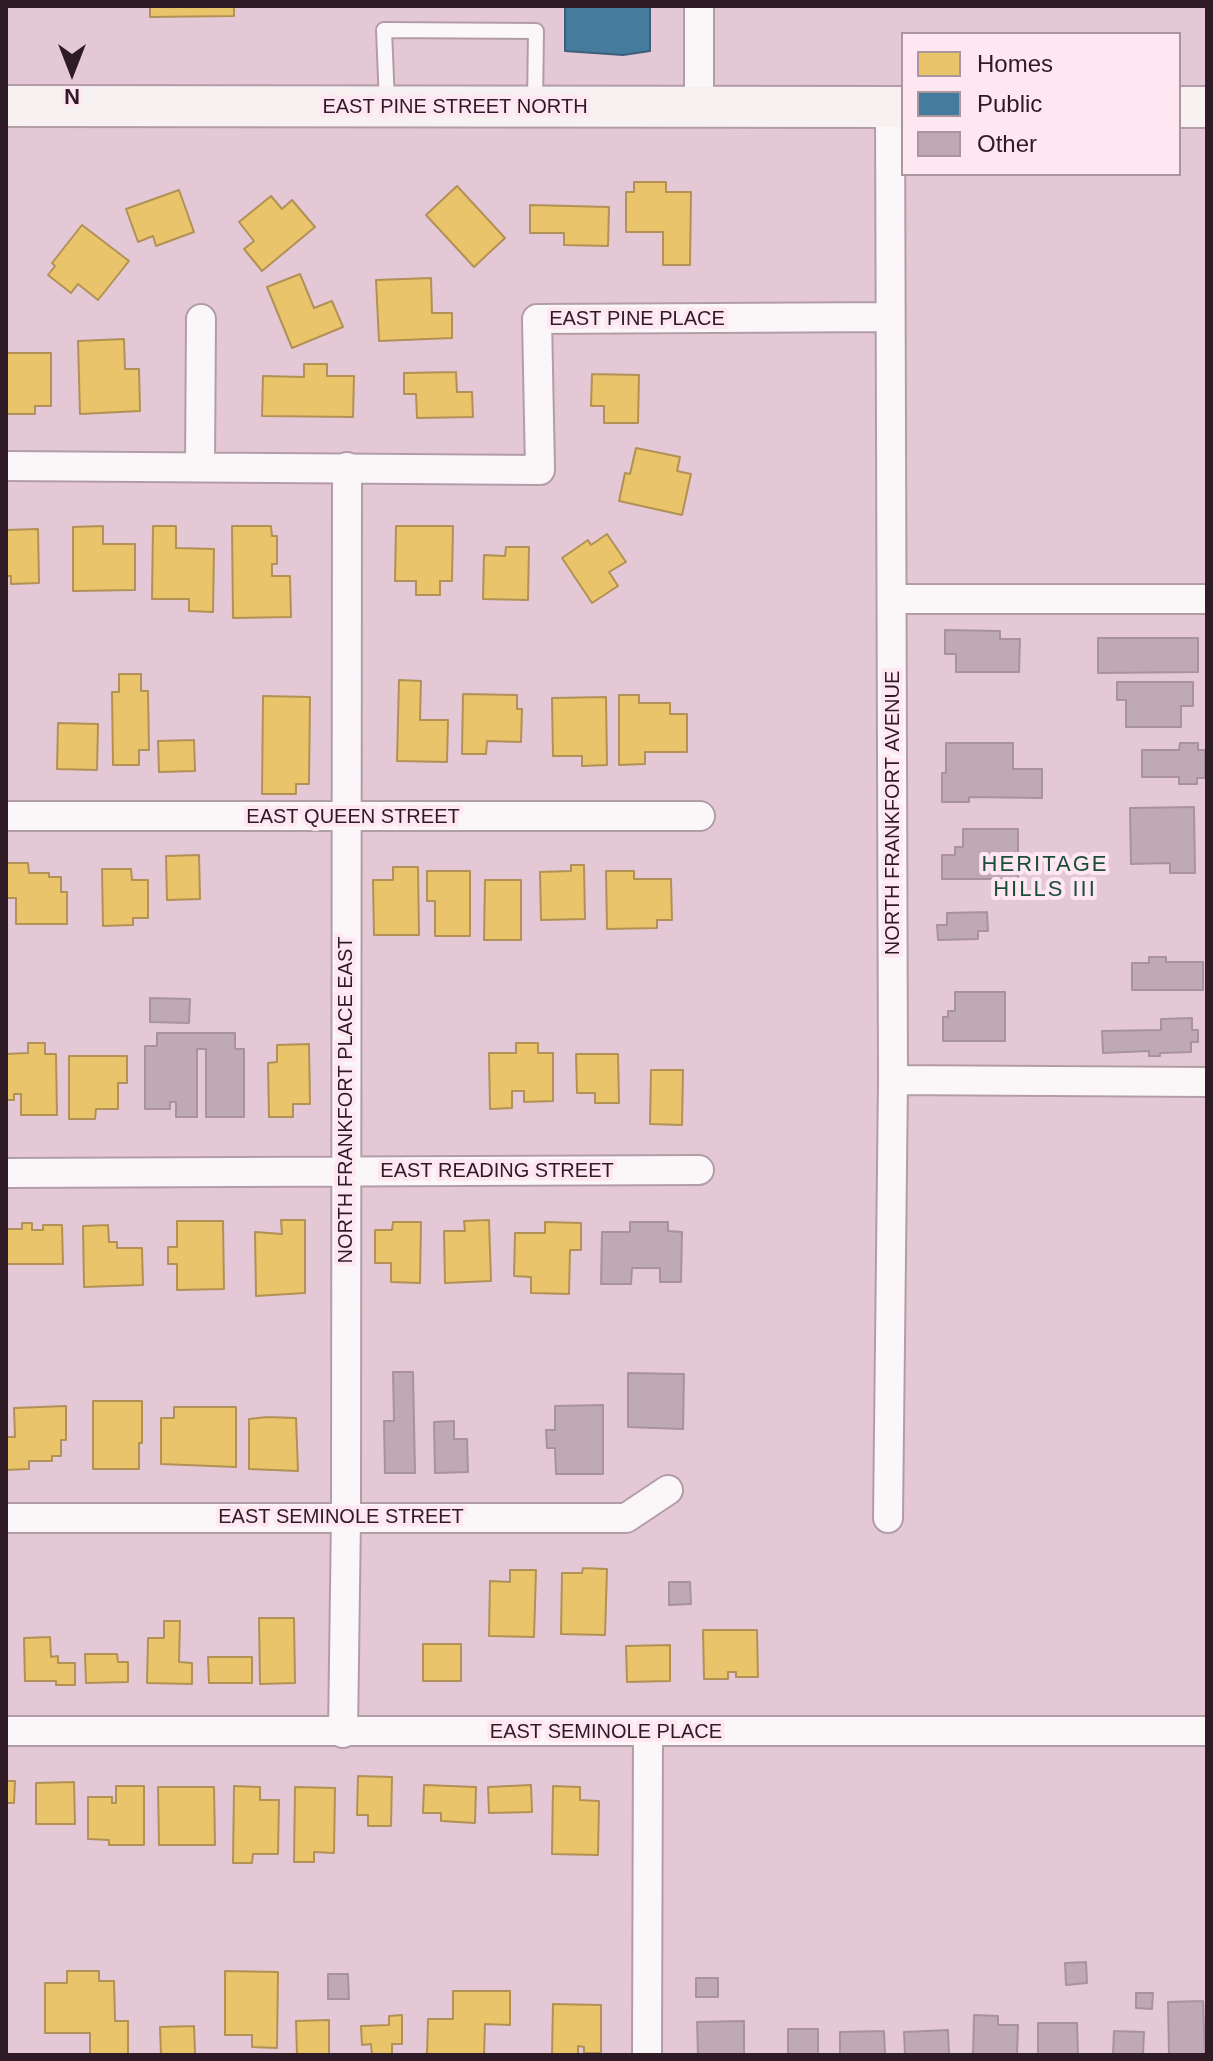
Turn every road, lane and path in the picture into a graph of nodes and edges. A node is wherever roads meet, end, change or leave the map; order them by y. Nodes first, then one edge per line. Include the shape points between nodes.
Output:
1 (699, 6) edge
2 (6, 106) edge
3 (387, 107) junction
4 (535, 107) junction
5 (699, 107) junction
6 (897, 107) edge
7 (1181, 107) edge
8 (1207, 107) edge
9 (890, 317) junction
10 (201, 319) dead end
11 (6, 466) edge
12 (200, 467) junction
13 (347, 467) junction
14 (893, 599) junction
15 (1207, 599) edge
16 (6, 816) edge
17 (700, 816) dead end
18 (347, 818) junction
19 (893, 1080) junction
20 (1207, 1082) edge
21 (699, 1170) dead end
22 (345, 1172) junction
23 (6, 1173) edge
24 (668, 1490) dead end
25 (346, 1517) junction
26 (6, 1518) edge
27 (888, 1518) dead end
28 (6, 1731) edge
29 (1207, 1731) edge
30 (648, 1732) junction
31 (343, 1733) junction
32 (647, 2055) edge

1 - 5 street
2 - 3 main road, EAST PINE STREET NORTH
3 - 4 main road, EAST PINE STREET NORTH
3 - 4 lane via 384,30 536,31
4 - 5 main road, EAST PINE STREET NORTH
5 - 6 main road, EAST PINE STREET NORTH
6 - 9 street, NORTH FRANKFORT AVENUE
7 - 8 main road
9 - 13 street, EAST PINE PLACE via 537,319 540,470
9 - 14 street, NORTH FRANKFORT AVENUE
10 - 12 street
11 - 12 street, EAST PINE PLACE
12 - 13 street, EAST PINE PLACE
13 - 18 street, NORTH FRANKFORT PLACE EAST
14 - 15 street
14 - 19 street, NORTH FRANKFORT AVENUE
16 - 18 street, EAST QUEEN STREET
17 - 18 street, EAST QUEEN STREET
18 - 22 street, NORTH FRANKFORT PLACE EAST
19 - 20 street
19 - 27 street, NORTH FRANKFORT AVENUE
21 - 22 street, EAST READING STREET
22 - 23 street, EAST READING STREET
22 - 25 street, NORTH FRANKFORT PLACE EAST
24 - 25 street, EAST SEMINOLE STREET via 626,1518
25 - 26 street, EAST SEMINOLE STREET
25 - 31 street, NORTH FRANKFORT PLACE EAST
28 - 31 street, EAST SEMINOLE PLACE
29 - 30 street, EAST SEMINOLE PLACE
30 - 31 street, EAST SEMINOLE PLACE
30 - 32 street

